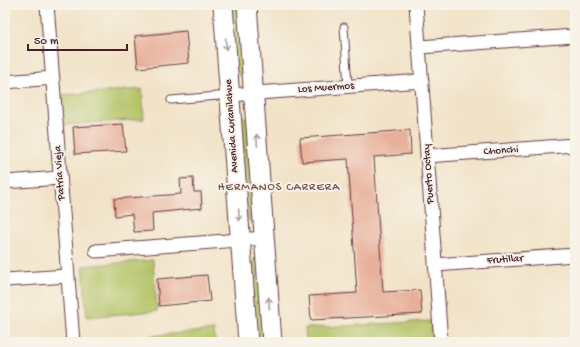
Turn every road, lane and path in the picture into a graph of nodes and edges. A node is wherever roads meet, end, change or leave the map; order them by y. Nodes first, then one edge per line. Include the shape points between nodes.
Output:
1 (47, 5) edge
2 (223, 5) edge
3 (247, 5) edge
4 (416, 5) edge
5 (344, 27) dead end
6 (575, 36) edge
7 (419, 47) junction
8 (53, 78) junction
9 (422, 81) junction
10 (5, 82) edge
11 (348, 86) junction
12 (254, 94) junction
13 (230, 95) junction
14 (171, 100) dead end
15 (575, 145) edge
16 (427, 156) junction
17 (60, 178) junction
18 (5, 182) edge
19 (264, 238) junction
20 (240, 240) junction
21 (96, 251) dead end
22 (575, 255) edge
23 (435, 265) junction
24 (68, 276) junction
25 (5, 280) edge
26 (73, 342) edge
27 (248, 342) edge
28 (272, 342) edge
29 (441, 342) edge

1 - 8 street, Patria Vieja
2 -> 13 main road, Avenida Curanilahue
3 - 12 main road
4 - 7 street, Puerto Octay
5 - 11 lane
6 - 7 street
7 - 9 street, Puerto Octay
8 - 10 street
8 - 17 street, Patria Vieja
9 - 11 street, Los Muermos
9 - 16 street, Puerto Octay
11 - 12 street, Los Muermos
12 - 13 street, Los Muermos
19 -> 12 main road
13 - 14 lane
13 -> 20 main road, Avenida Curanilahue
15 - 16 street, Chonchi
16 - 23 street, Puerto Octay
17 - 18 street
17 - 24 street, Patria Vieja
19 - 20 street
28 -> 19 main road
20 - 21 street
20 - 27 main road, Avenida Curanilahue
22 - 23 street, Frutillar
23 - 29 street, Puerto Octay
24 - 25 street
24 - 26 street, Patria Vieja

